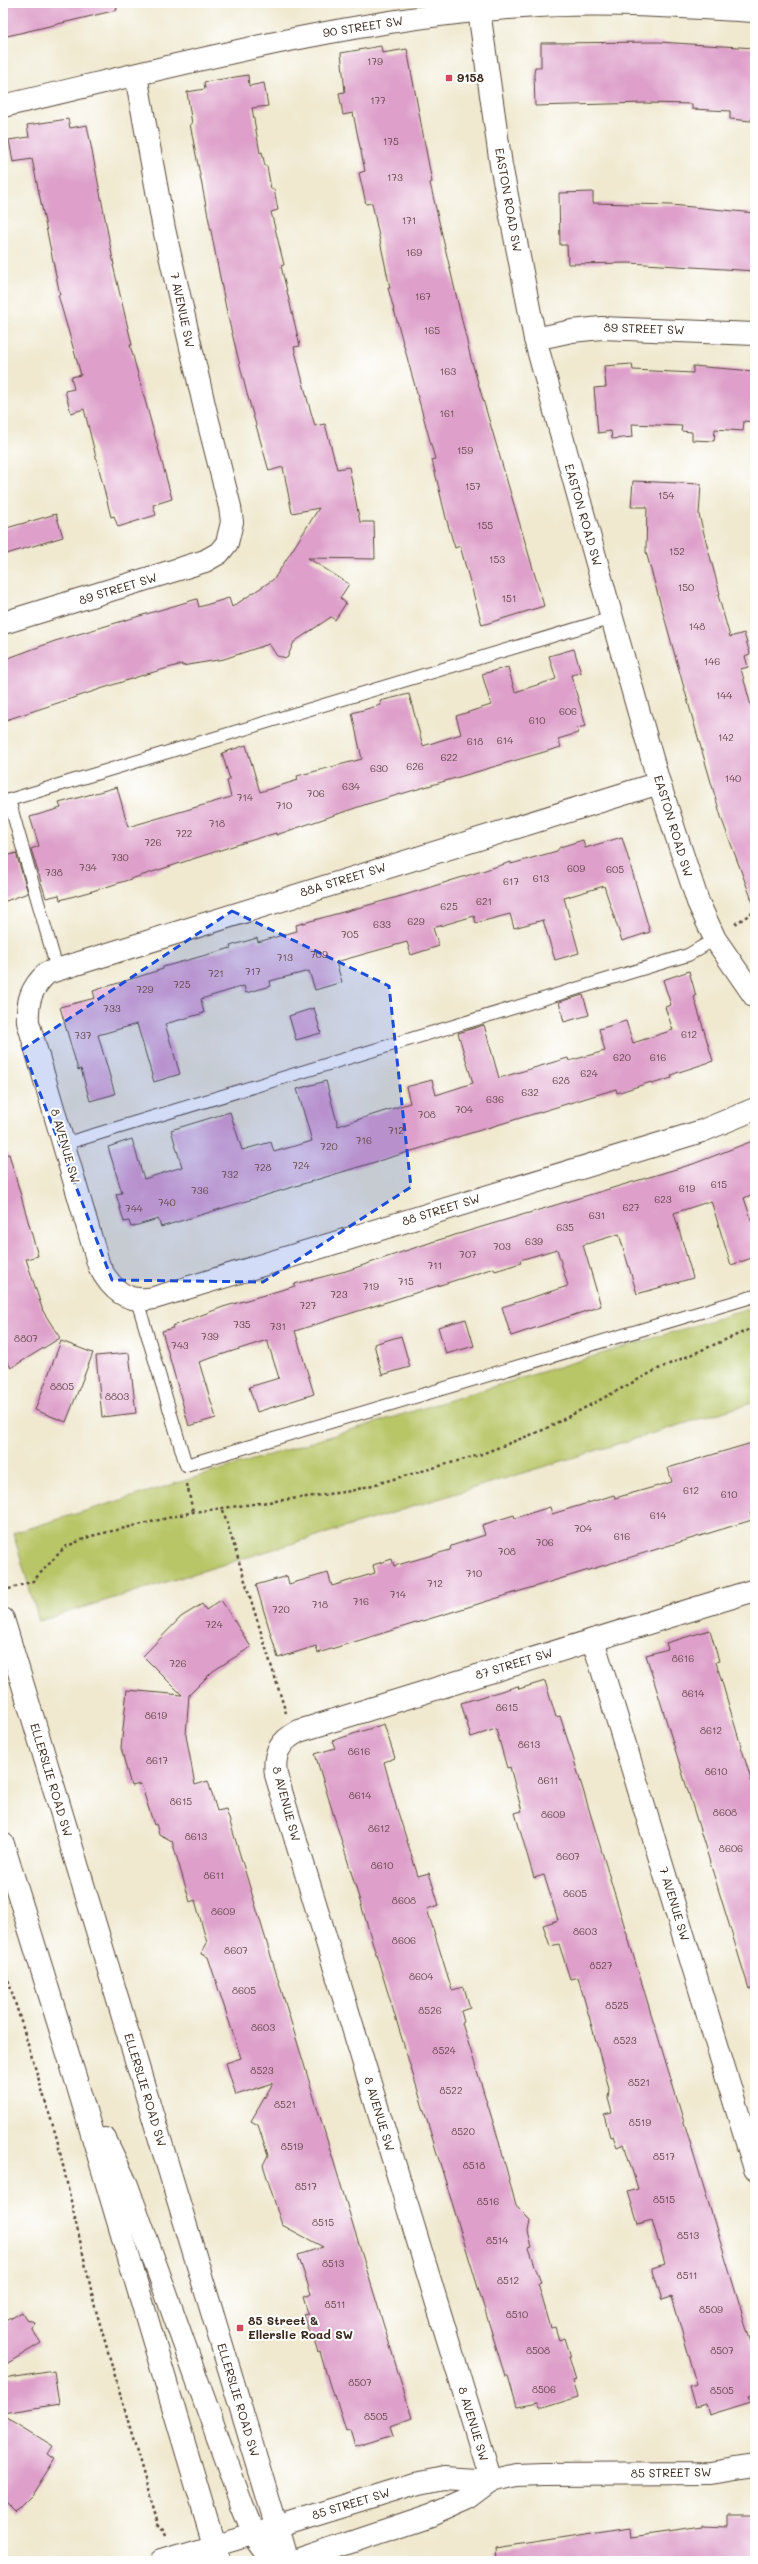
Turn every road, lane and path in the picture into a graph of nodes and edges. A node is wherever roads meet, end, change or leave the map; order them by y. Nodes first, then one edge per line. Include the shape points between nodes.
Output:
1 (478, 6) edge
2 (755, 11) edge
3 (136, 75) junction
4 (3, 106) edge
5 (755, 334) edge
6 (535, 339) junction
7 (227, 543) joint
8 (612, 618) junction
9 (3, 623) edge
10 (659, 783) junction
11 (715, 939) junction
12 (57, 969) junction
13 (34, 987) joint
14 (755, 997) edge
15 (755, 1109) edge
16 (64, 1144) junction
17 (755, 1296) edge
18 (131, 1298) junction
19 (755, 1326) edge
20 (186, 1465) junction
21 (223, 1510) junction
22 (193, 1512) junction
23 (755, 1590) edge
24 (3, 1591) edge
25 (3, 1619) edge
26 (593, 1640) junction
27 (285, 1741) junction
28 (3, 1844) edge
29 (3, 1963) edge
30 (76, 2080) junction
31 (755, 2169) edge
32 (755, 2466) edge
33 (491, 2481) junction
34 (276, 2527) junction
35 (165, 2530) dead end
36 (254, 2533) junction
37 (217, 2553) edge
38 (162, 2561) edge
39 (235, 2561) edge
40 (281, 2561) edge
41 (287, 2561) edge
42 (294, 2561) edge

1 - 2 street, 90 STREET SW via 600,5
1 - 3 street, 90 STREET SW via 319,34
1 - 6 street, EASTON ROAD SW via 501,165
3 - 4 street, 90 STREET SW
3 - 7 street, 7 AVENUE SW via 168,244 230,507 232,522
5 - 6 street, 89 STREET SW via 601,328 572,330
6 - 8 street, EASTON ROAD SW
7 - 9 street, 89 STREET SW via 219,553 190,567
8 - 10 street, EASTON ROAD SW
8 - 12 lane via 9,800
10 - 11 street, EASTON ROAD SW via 688,876
10 - 12 street, 88A STREET SW
11 - 14 street, EASTON ROAD SW
11 - 16 lane via 688,955
12 - 13 street, 88A STREET SW via 47,973
13 - 16 street, 8 AVENUE SW via 28,1007 28,1022
15 - 18 street, 88 STREET SW via 702,1131 154,1298
16 - 18 street, 8 AVENUE SW via 99,1266 107,1280
17 - 20 lane
18 - 20 lane
19 - 21 path via 658,1369 543,1430 479,1455 351,1491
20 - 22 path via 184,1472
21 - 22 path
21 - 27 path
22 - 24 path via 74,1542 59,1552 33,1581
23 - 26 street, 87 STREET SW
25 - 34 street, ELLERSLIE ROAD SW
26 - 27 street, 87 STREET SW
26 - 31 street, 7 AVENUE SW
27 - 33 street, 8 AVENUE SW via 274,1763 276,1775
28 - 30 street
29 - 35 path via 57,2138 95,2307 158,2524
30 - 36 street via 127,2185
30 - 37 street
32 - 33 street, 85 STREET SW via 710,2473 517,2475
33 - 34 street, 85 STREET SW via 444,2478 415,2484
33 - 42 street, 85 STREET SW via 467,2499 431,2515
34 - 36 street, 85 STREET SW
34 - 41 street, ELLERSLIE ROAD SW
36 - 37 street, 85 STREET SW
36 - 40 street via 262,2548 274,2559
37 - 38 street, 85 STREET SW
37 - 39 street

